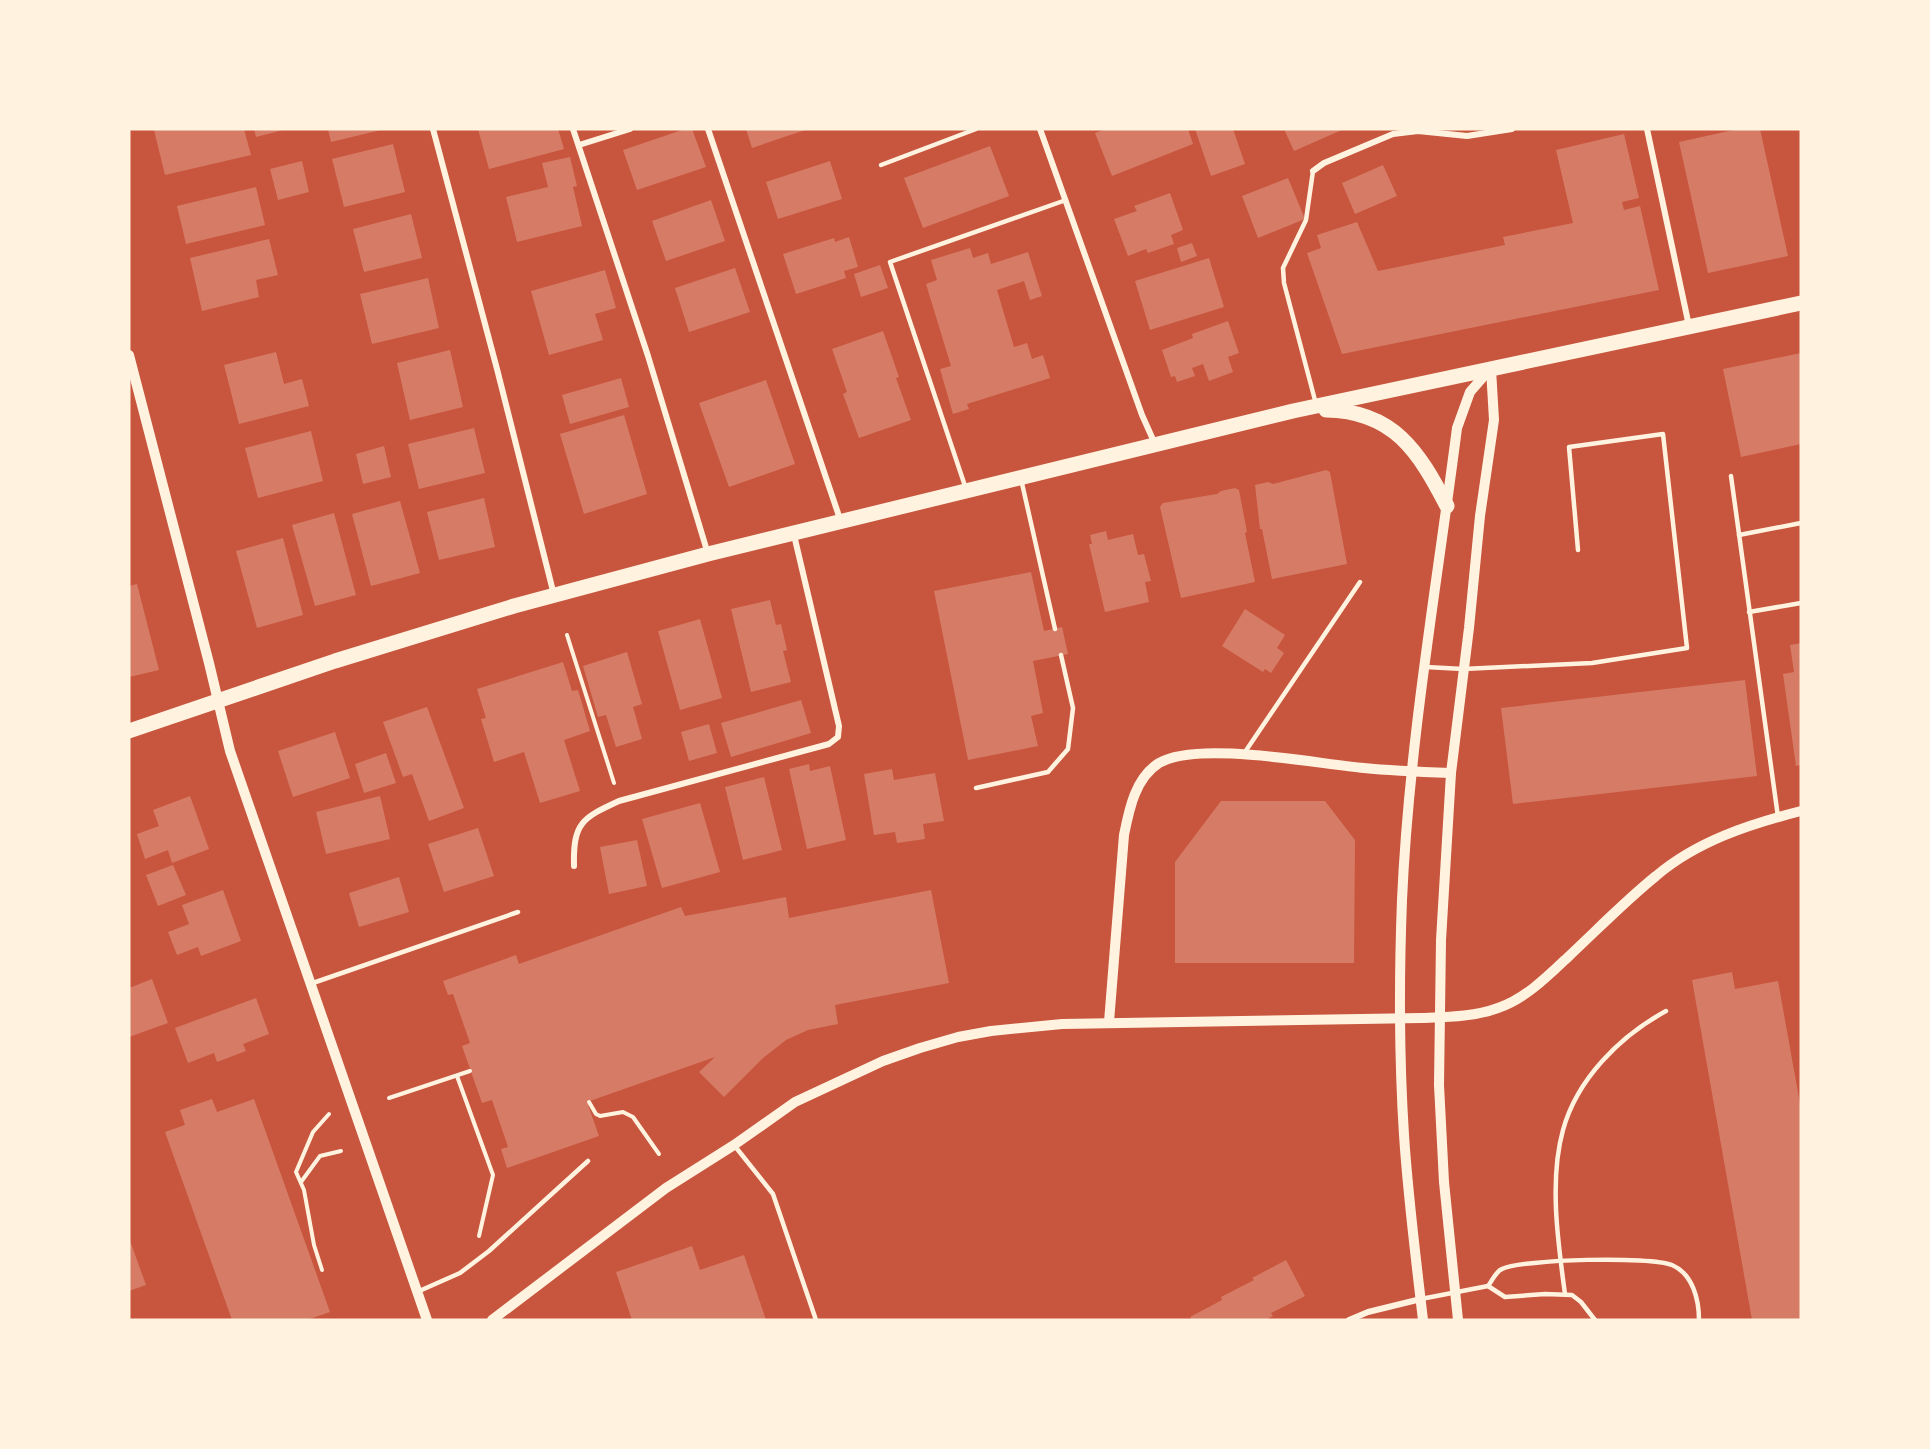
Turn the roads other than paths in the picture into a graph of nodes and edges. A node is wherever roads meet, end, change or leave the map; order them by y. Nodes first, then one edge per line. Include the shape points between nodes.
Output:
1 (433, 129) edge
2 (573, 129) edge
3 (630, 129) edge
4 (708, 129) edge
5 (976, 129) edge
6 (1040, 129) edge
7 (1512, 129) edge
8 (1647, 129) edge
9 (579, 145) junction
10 (881, 165) dead end
11 (1312, 171) joint
12 (1066, 200) junction
13 (1801, 303) edge
14 (1689, 326) junction
15 (129, 356) edge
16 (1491, 369) junction
17 (1317, 406) junction
18 (1293, 411) junction
19 (1156, 444) junction
20 (1731, 477) dead end
21 (1021, 479) junction
22 (967, 491) junction
23 (1448, 506) junction
24 (841, 523) junction
25 (1801, 523) edge
26 (794, 534) junction
27 (1739, 535) junction
28 (1578, 550) dead end
29 (708, 555) junction
30 (1360, 582) dead end
31 (555, 596) junction
32 (1801, 603) edge
33 (1749, 612) junction
34 (1055, 629) dead end
35 (1061, 655) dead end
36 (1426, 667) junction
37 (1463, 669) junction
38 (217, 700) junction
39 (129, 730) edge
40 (1244, 755) junction
41 (1412, 772) junction
42 (1451, 773) junction
43 (976, 788) dead end
44 (1801, 811) edge
45 (1778, 817) junction
46 (574, 866) dead end
47 (518, 912) dead end
48 (310, 984) junction
49 (1666, 1011) dead end
50 (1109, 1022) junction
51 (734, 1145) junction
52 (588, 1161) dead end
53 (1561, 1262) junction
54 (1488, 1286) junction
55 (417, 1292) junction
56 (1455, 1293) junction
57 (1565, 1294) junction
58 (1421, 1299) junction
59 (427, 1320) edge
60 (492, 1320) edge
61 (816, 1320) edge
62 (1349, 1320) edge
63 (1423, 1320) edge
64 (1458, 1320) edge
65 (1594, 1320) edge
66 (1699, 1320) edge

1 - 31 street
2 - 9 street
3 - 9 street
4 - 24 street
5 - 10 lane
6 - 12 street
7 - 11 street via 1467,136 1418,131 1394,134
8 - 14 street
9 - 29 street
11 - 17 lane via 1306,220 1283,268
12 - 19 street via 1142,415
12 - 22 lane via 890,262
13 - 14 main road
14 - 16 main road
15 - 38 street
16 - 17 main road
16 - 23 street via 1470,392 1463,409
16 - 37 street via 1494,420
17 - 18 main road
18 - 19 main road
18 - 23 main road via 1344,411 1375,420 1407,443 1429,471
19 - 21 main road
20 - 27 lane
21 - 22 main road
21 - 34 lane
22 - 24 main road
23 - 36 street
24 - 26 main road
25 - 27 lane
26 - 29 main road
26 - 46 street via 839,726 838,737 829,744 619,801 588,816 574,846
27 - 33 lane
28 - 37 lane via 1569,447 1663,434 1687,648 1593,663
29 - 31 main road
30 - 40 lane
31 - 38 main road
32 - 33 lane
33 - 45 lane
35 - 43 lane via 1073,708 1068,749 1048,772
36 - 37 lane
36 - 41 street
37 - 42 street
38 - 39 main road
38 - 48 street via 230,751
40 - 41 street
40 - 50 street via 1169,759 1151,770 1136,791 1129,808 1121,857
41 - 42 street
41 - 58 street via 1402,899 1401,1085
42 - 56 street via 1441,940 1438,1085
44 - 45 street
45 - 50 street via 1730,832 1657,874 1548,975 1501,1007 1474,1014 1422,1018
47 - 48 lane
48 - 55 street
49 - 53 lane via 1644,1023 1604,1059 1568,1113 1557,1166
50 - 51 street via 991,1031 920,1048 795,1102
51 - 60 street via 666,1188
51 - 61 lane via 773,1194
52 - 55 lane via 489,1251 460,1273
53 - 54 lane via 1500,1269
53 - 57 lane
53 - 66 lane via 1644,1260 1673,1265 1691,1282
54 - 56 lane
54 - 57 lane via 1504,1297
55 - 59 street
56 - 58 lane
56 - 64 street
57 - 65 lane via 1581,1302
58 - 62 street
58 - 63 street

